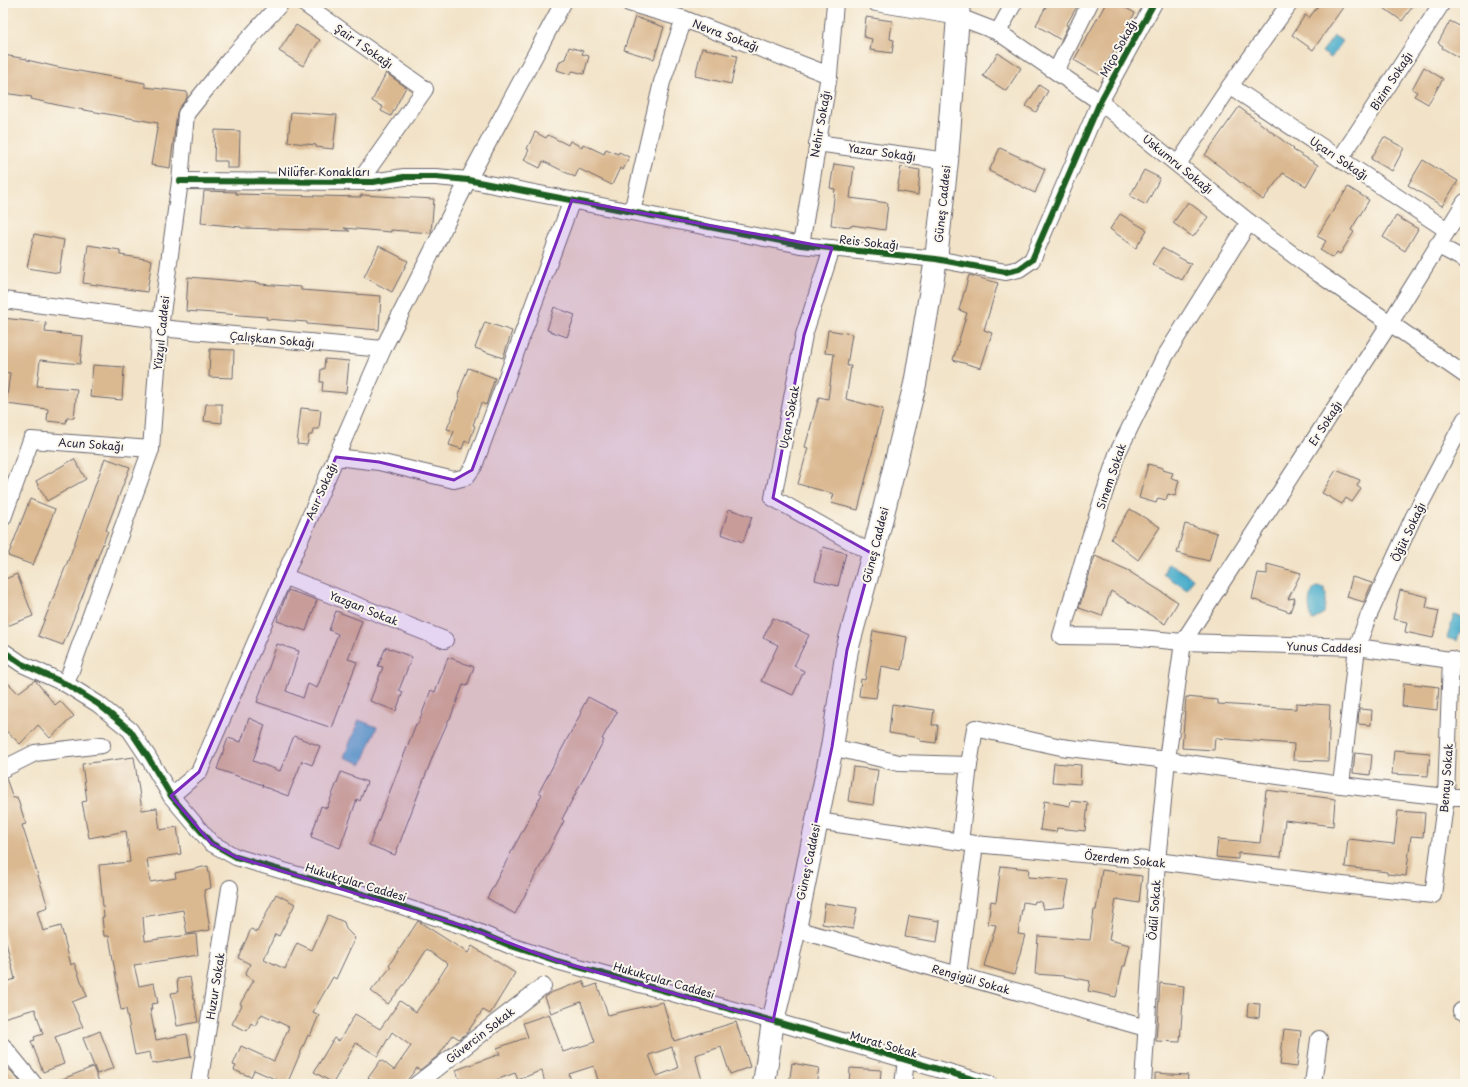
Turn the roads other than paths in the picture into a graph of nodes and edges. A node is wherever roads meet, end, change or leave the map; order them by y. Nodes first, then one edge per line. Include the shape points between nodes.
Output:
1 (281, 3) edge
2 (303, 3) edge
3 (563, 3) edge
4 (629, 3) edge
5 (835, 3) edge
6 (876, 3) edge
7 (1014, 3) edge
8 (1090, 3) edge
9 (1154, 3) edge
10 (1290, 3) edge
11 (1442, 3) edge
12 (959, 10) edge
13 (684, 19) junction
14 (998, 32) junction
15 (1056, 72) junction
16 (829, 75) junction
17 (1230, 86) junction
18 (1100, 102) junction
19 (817, 143) junction
20 (1340, 159) junction
21 (946, 161) junction
22 (1178, 164) junction
23 (468, 180) junction
24 (180, 181) junction
25 (359, 182) junction
26 (572, 200) junction
27 (1465, 202) edge
28 (632, 212) junction
29 (1249, 222) junction
30 (1447, 230) junction
31 (801, 245) junction
32 (1437, 245) junction
33 (832, 248) junction
34 (936, 259) junction
35 (1465, 260) edge
36 (3, 300) edge
37 (1390, 323) junction
38 (161, 324) junction
39 (383, 349) junction
40 (1465, 375) edge
41 (1465, 420) edge
42 (151, 449) junction
43 (336, 457) junction
44 (3, 518) edge
45 (873, 554) junction
46 (283, 576) junction
47 (445, 640) dead end
48 (1183, 642) junction
49 (1357, 647) junction
50 (3, 651) edge
51 (1458, 661) edge
52 (66, 684) junction
53 (102, 745) dead end
54 (832, 747) junction
55 (1167, 760) junction
56 (969, 765) junction
57 (3, 769) edge
58 (1340, 785) junction
59 (170, 796) junction
60 (1446, 797) junction
61 (1465, 797) edge
62 (817, 821) junction
63 (968, 843) junction
64 (1157, 861) junction
65 (230, 888) dead end
66 (1433, 895) joint
67 (795, 929) junction
68 (958, 975) junction
69 (544, 986) dead end
70 (773, 1022) junction
71 (1146, 1028) junction
72 (1319, 1039) dead end
73 (3, 1046) edge
74 (906, 1061) junction
75 (34, 1084) edge
76 (199, 1084) edge
77 (417, 1084) edge
78 (764, 1084) edge
79 (903, 1084) edge
80 (986, 1084) edge
81 (1143, 1084) edge
82 (1313, 1084) edge

1 - 24 street, Yüzyıl Caddesi via 231,58 186,114
2 - 25 street, Şair 1 Sokağı via 425,89
3 - 23 street, Asır Sokağı
4 - 13 street
5 - 16 street, Nehir Sokağı
6 - 12 street, Uskumru Sokağı
7 - 14 street
8 - 15 street
9 - 18 street, Miço Sokağı
10 - 17 street
11 - 20 street, Bizim Sokağı
12 - 14 street, Uskumru Sokağı
12 - 21 main road, Güneş Caddesi
13 - 16 street, Nevra Sokağı
13 - 28 street, Nevra Sokağı via 662,82
14 - 15 street, Uskumru Sokağı
15 - 18 street, Uskumru Sokağı
16 - 19 street, Nehir Sokağı
17 - 20 street, Uçarı Sokağı
17 - 22 street
18 - 22 street, Uskumru Sokağı
18 - 34 street, Miço Sokağı via 1032,260 1020,269 1006,272
19 - 21 street, Yazar Sokağı
19 - 31 street, Nehir Sokağı
20 - 30 street, Uçarı Sokağı
21 - 34 main road, Güneş Caddesi
22 - 29 street, Uskumru Sokağı
23 - 25 street, Nilüfer Konakları via 404,177
23 - 26 street, Nilüfer Konakları
23 - 39 street, Asır Sokağı
24 - 25 street, Nilüfer Konakları
24 - 38 street, Yüzyıl Caddesi
26 - 28 street, Nilüfer Konakları
26 - 43 street via 469,474 460,479 448,480 379,462
27 - 30 street, Er Sokağı
28 - 31 street, Reis Sokağı
29 - 37 street, Uskumru Sokağı
29 - 48 street, Sinem Sokak via 1164,358 1117,454 1061,636 1130,637
30 - 32 street, Er Sokağı
31 - 33 street, Reis Sokağı
32 - 35 street
32 - 37 street, Er Sokağı
33 - 34 street, Reis Sokağı
33 - 45 street, Uçan Sokak via 804,335 773,498
34 - 45 main road, Güneş Caddesi via 915,384
36 - 38 street, Çalışkan Sokağı
37 - 40 street, Uskumru Sokağı
37 - 48 street, Er Sokağı
38 - 39 street, Çalışkan Sokağı
38 - 42 street, Yüzyıl Caddesi
39 - 43 street, Asır Sokağı
41 - 49 street, Öğüt Sokağı via 1413,518
42 - 44 street, Acun Sokağı via 31,440
42 - 52 street, Yüzyıl Caddesi
43 - 46 street, Asır Sokağı
45 - 54 main road, Güneş Caddesi via 847,650
46 - 47 street, Yazgan Sokak
46 - 59 street, Asır Sokağı via 199,772
48 - 49 street, Yunus Caddesi
48 - 55 street, Ödül Sokak
49 - 51 street, Yunus Caddesi
49 - 58 street, Öğüt Sokağı
50 - 52 street, Hukukçular Caddesi via 22,664
51 - 60 street, Benay Sokak
52 - 59 street, Hukukçular Caddesi via 98,704 130,730
53 - 57 street via 35,753
54 - 56 street via 900,763
54 - 62 main road, Güneş Caddesi
55 - 56 street via 1061,747 975,728
55 - 58 street
55 - 64 street, Ödül Sokak
56 - 63 street
58 - 60 street
59 - 70 street, Hukukçular Caddesi via 211,843 236,857 466,927 511,946 557,961
60 - 61 street
60 - 66 street, Benay Sokak
62 - 63 street, Özerdem Sokak
62 - 67 main road, Güneş Caddesi
63 - 64 street, Özerdem Sokak
63 - 68 street
64 - 66 street, Özerdem Sokak
64 - 71 street, Ödül Sokak
65 - 76 street, Huzur Sokak
67 - 68 street, Rengigül Sokak
67 - 70 main road, Güneş Caddesi
68 - 71 street, Rengigül Sokak
69 - 77 street, Güvercin Sokak
70 - 74 street, Murat Sokak
70 - 78 main road, Güneş Caddesi
71 - 81 street, Ödül Sokak
72 - 82 street
73 - 75 street
74 - 79 street
74 - 80 street, Murat Sokak

